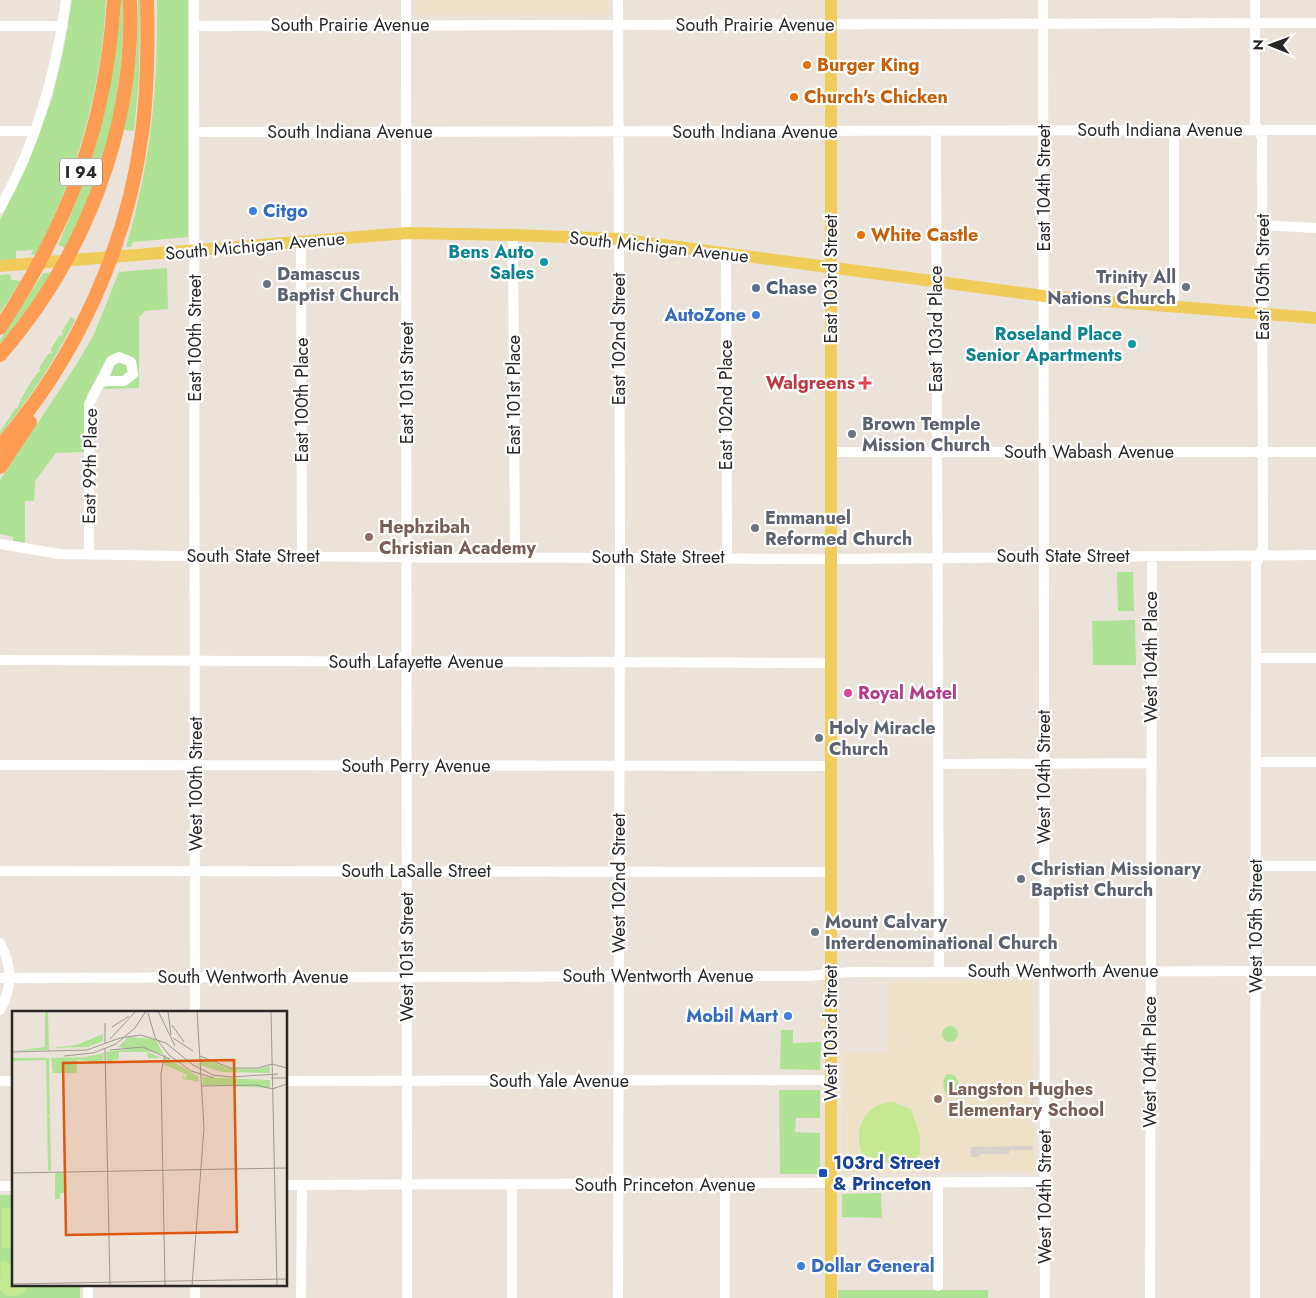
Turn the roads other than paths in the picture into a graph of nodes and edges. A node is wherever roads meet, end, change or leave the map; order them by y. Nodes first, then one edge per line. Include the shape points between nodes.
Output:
1 (66, 0) edge
2 (114, 0) edge
3 (130, 0) edge
4 (147, 0) edge
5 (194, 0) edge
6 (406, 0) edge
7 (618, 0) edge
8 (831, 0) edge
9 (1043, 0) edge
10 (1255, 0) edge
11 (1255, 23) junction
12 (1316, 23) edge
13 (1043, 24) junction
14 (618, 25) junction
15 (0, 26) edge
16 (63, 26) junction
17 (194, 26) junction
18 (406, 26) junction
19 (831, 26) junction
20 (1043, 130) junction
21 (1174, 130) junction
22 (1316, 130) edge
23 (936, 131) junction
24 (1259, 131) junction
25 (0, 132) edge
26 (35, 132) junction
27 (194, 132) junction
28 (407, 132) junction
29 (618, 132) junction
30 (831, 132) junction
31 (1, 206) edge
32 (1263, 225) junction
33 (1316, 228) edge
34 (407, 233) junction
35 (513, 235) junction
36 (619, 239) junction
37 (301, 243) junction
38 (195, 251) junction
39 (726, 253) junction
40 (0, 266) edge
41 (832, 268) junction
42 (936, 282) junction
43 (1044, 296) junction
44 (1174, 307) junction
45 (1263, 314) junction
46 (1316, 318) edge
47 (0, 328) edge
48 (79, 329) junction
49 (0, 355) edge
50 (102, 381) dead end
51 (0, 446) edge
52 (832, 452) junction
53 (1044, 452) junction
54 (1263, 452) junction
55 (1316, 452) edge
56 (937, 453) junction
57 (0, 467) edge
58 (0, 544) edge
59 (89, 555) junction
60 (1260, 555) junction
61 (1316, 555) edge
62 (196, 556) junction
63 (302, 556) junction
64 (408, 556) junction
65 (515, 556) junction
66 (1044, 556) junction
67 (1152, 556) junction
68 (620, 557) junction
69 (938, 557) junction
70 (727, 558) junction
71 (832, 559) junction
72 (1256, 658) junction
73 (1316, 658) edge
74 (0, 660) edge
75 (196, 661) junction
76 (408, 662) junction
77 (620, 662) junction
78 (832, 663) junction
79 (1256, 762) junction
80 (1316, 762) edge
81 (1044, 763) junction
82 (1151, 763) junction
83 (938, 764) junction
84 (0, 766) edge
85 (196, 766) junction
86 (408, 766) junction
87 (619, 766) junction
88 (831, 766) junction
89 (1256, 866) junction
90 (1316, 866) edge
91 (0, 871) edge
92 (196, 871) junction
93 (619, 871) junction
94 (407, 872) junction
95 (831, 872) junction
96 (0, 942) edge
97 (1150, 971) junction
98 (1256, 971) junction
99 (1316, 971) edge
100 (939, 972) junction
101 (1044, 972) junction
102 (831, 974) junction
103 (407, 976) junction
104 (619, 976) junction
105 (196, 977) junction
106 (0, 978) edge
107 (11, 978) junction
108 (0, 1010) edge
109 (196, 1011) edge
110 (619, 1080) junction
111 (831, 1080) junction
112 (288, 1081) edge
113 (407, 1081) junction
114 (1044, 1182) junction
115 (938, 1183) junction
116 (725, 1184) junction
117 (831, 1184) junction
118 (288, 1185) edge
119 (302, 1185) junction
120 (407, 1185) junction
121 (512, 1185) junction
122 (619, 1185) junction
123 (938, 1286) dead end
124 (301, 1298) edge
125 (407, 1298) edge
126 (512, 1298) edge
127 (618, 1298) edge
128 (725, 1298) edge
129 (831, 1298) edge
130 (1045, 1298) edge
131 (1150, 1298) edge
132 (1255, 1298) edge

1 - 16 street
2 - 47 highway, I 94 via 105,83 80,174 49,246
3 - 49 highway via 127,72 119,118 96,196 79,238 56,278 36,310
4 - 48 highway via 146,96 135,172 116,242
5 - 17 street, East 100th Street
6 - 18 street, East 101st Street
7 - 14 street, East 102nd Street
8 - 19 main road, East 103rd Street
9 - 13 street, East 104th Street
10 - 11 street, East 105th Street
11 - 12 street, South Prairie Avenue
11 - 13 street, South Prairie Avenue
11 - 24 street, East 105th Street via 1255,122
13 - 19 street, South Prairie Avenue
13 - 20 street, East 104th Street
14 - 18 street, South Prairie Avenue
14 - 19 street, South Prairie Avenue
14 - 29 street, East 102nd Street
15 - 16 street
16 - 26 street via 47,98
17 - 18 street, South Prairie Avenue
17 - 27 street, East 100th Street
18 - 28 street, East 101st Street
19 - 30 main road, East 103rd Street
20 - 21 street, South Indiana Avenue
20 - 23 street, South Indiana Avenue
20 - 43 street, East 104th Street
21 - 24 street, South Indiana Avenue
21 - 44 street
22 - 24 street, South Indiana Avenue
23 - 30 street, South Indiana Avenue
23 - 42 street, East 103rd Place
24 - 32 street, East 105th Street via 1262,138
25 - 26 street
26 - 31 street
27 - 28 street, South Indiana Avenue
27 - 38 street, East 100th Street
28 - 29 street, South Indiana Avenue
28 - 34 street, East 101st Street
29 - 30 street, South Indiana Avenue
29 - 36 street, East 102nd Street
30 - 41 main road, East 103rd Street
32 - 33 street
32 - 45 street, East 105th Street
34 - 35 main road, South Michigan Avenue
34 - 37 main road, South Michigan Avenue
34 - 64 street, East 101st Street
35 - 36 main road, South Michigan Avenue
35 - 65 street, East 101st Place
36 - 39 main road, South Michigan Avenue
36 - 68 street, East 102nd Street
37 - 38 main road, South Michigan Avenue
37 - 63 street, East 100th Place
38 - 40 main road, South Michigan Avenue
38 - 62 street, East 100th Street
39 - 41 main road, South Michigan Avenue
39 - 70 street, East 102nd Place
41 - 42 main road, South Michigan Avenue
41 - 52 main road, East 103rd Street
42 - 43 main road, South Michigan Avenue
42 - 56 street, East 103rd Place
43 - 44 main road, South Michigan Avenue
43 - 53 street, East 104th Street
44 - 45 main road, South Michigan Avenue
45 - 46 main road, South Michigan Avenue
45 - 54 street, East 105th Street
48 - 51 highway via 50,380
48 - 57 highway via 71,359
50 - 59 street, East 99th Place via 89,404
52 - 56 street, South Wabash Avenue
52 - 71 main road, East 103rd Street
53 - 54 street, South Wabash Avenue
53 - 56 street, South Wabash Avenue
53 - 66 street, East 104th Street
54 - 55 street, South Wabash Avenue
54 - 60 street, East 105th Street via 1263,547
56 - 69 street, East 103rd Place
58 - 59 street, South State Street via 60,554
59 - 62 street, South State Street
60 - 61 street, South State Street
60 - 67 street, South State Street
60 - 72 street, West 105th Street via 1256,563
62 - 63 street, South State Street
62 - 75 street, West 100th Street
63 - 64 street, South State Street
64 - 65 street, South State Street
64 - 76 street, West 101st Street
65 - 68 street, South State Street
66 - 67 street, South State Street
66 - 69 street, South State Street
66 - 81 street, West 104th Street
67 - 82 street, West 104th Place
68 - 70 street, South State Street
68 - 77 street, West 102nd Street
69 - 71 street, South State Street
69 - 83 street, East 103rd Place
70 - 71 street, South State Street
71 - 78 main road, West 103rd Street
72 - 73 street
72 - 79 street, West 105th Street
74 - 75 street, South Lafayette Avenue
75 - 76 street, South Lafayette Avenue
75 - 85 street, West 100th Street
76 - 77 street, South Lafayette Avenue
76 - 86 street, West 101st Street
77 - 78 street, South Lafayette Avenue
77 - 87 street, West 102nd Street
78 - 88 main road, West 103rd Street
79 - 80 street
79 - 89 street, West 105th Street
81 - 82 street
81 - 83 street
81 - 101 street, West 104th Street
82 - 97 street, West 104th Place
83 - 100 street, East 103rd Place
84 - 85 street, South Perry Avenue
85 - 86 street, South Perry Avenue
85 - 92 street, West 100th Street
86 - 87 street, South Perry Avenue
86 - 94 street, West 101st Street
87 - 88 street, South Perry Avenue
87 - 93 street, West 102nd Street
88 - 95 main road, West 103rd Street
89 - 90 street
89 - 98 street, West 105th Street
91 - 92 street, South LaSalle Street
92 - 94 street, South LaSalle Street
92 - 105 street, West 100th Street
93 - 94 street, South LaSalle Street
93 - 95 street, South LaSalle Street
93 - 104 street, West 102nd Street
94 - 103 street, West 101st Street
95 - 102 main road, West 103rd Street
96 - 107 street via 7,955
97 - 98 street, South Wentworth Avenue
97 - 101 street, South Wentworth Avenue
97 - 131 street, West 104th Place
98 - 99 street, South Wentworth Avenue
98 - 132 street, West 105th Street
100 - 101 street, South Wentworth Avenue
100 - 102 street, South Wentworth Avenue
101 - 114 street, West 104th Street
102 - 104 street, South Wentworth Avenue
102 - 111 main road, West 103rd Street
103 - 104 street, South Wentworth Avenue
103 - 105 street, South Wentworth Avenue
103 - 113 street, West 101st Street
104 - 110 street, West 102nd Street
105 - 107 street, South Wentworth Avenue
105 - 109 street, West 100th Street
106 - 107 street, South Wentworth Avenue
107 - 108 street
110 - 111 street, South Yale Avenue
110 - 113 street, South Yale Avenue
110 - 122 street, West 102nd Street
111 - 117 main road, West 103rd Street
112 - 113 street, South Yale Avenue
113 - 120 street, West 101st Street
114 - 115 street, South Princeton Avenue
114 - 130 street, West 104th Street
115 - 117 street, South Princeton Avenue
115 - 123 street
116 - 117 street, South Princeton Avenue
116 - 122 street, South Princeton Avenue
116 - 128 street
117 - 129 main road, West 103rd Street
118 - 119 street, South Princeton Avenue
119 - 120 street, South Princeton Avenue
119 - 124 street
120 - 121 street, South Princeton Avenue
120 - 125 street, West 101st Street
121 - 122 street, South Princeton Avenue
121 - 126 street
122 - 127 street, West 102nd Street

